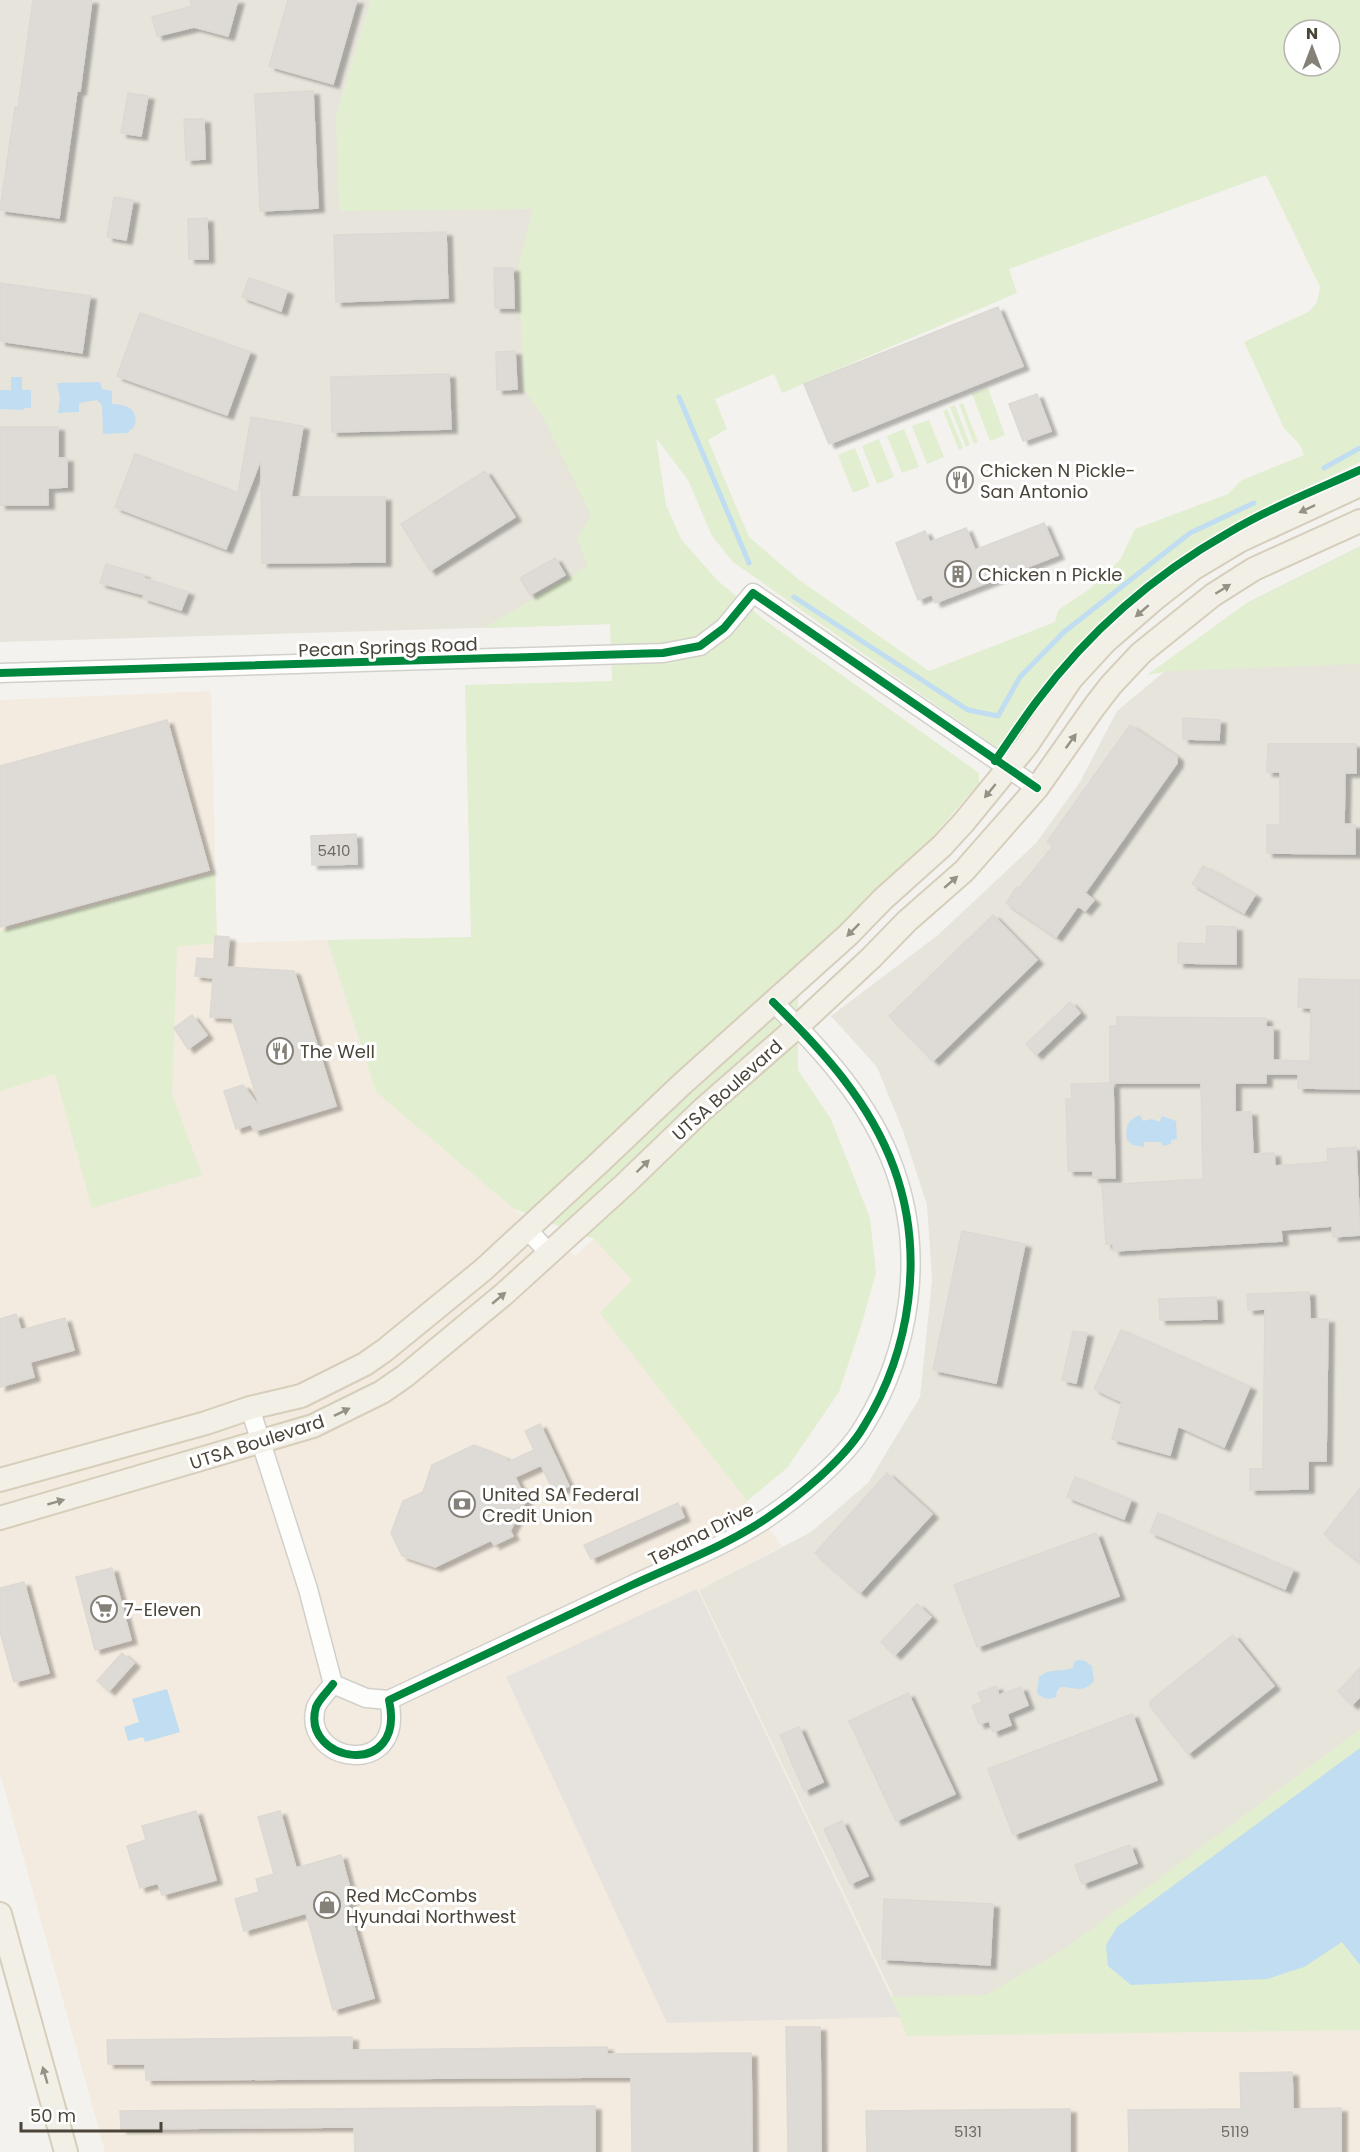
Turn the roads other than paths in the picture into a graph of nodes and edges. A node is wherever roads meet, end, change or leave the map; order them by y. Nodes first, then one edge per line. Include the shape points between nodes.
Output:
1 (1360, 485) edge
2 (1360, 520) edge
3 (0, 673) edge
4 (1007, 770) junction
5 (1037, 788) junction
6 (773, 1002) junction
7 (798, 1026) junction
8 (527, 1229) junction
9 (549, 1253) junction
10 (250, 1408) junction
11 (261, 1442) junction
12 (0, 1480) edge
13 (0, 1518) edge
14 (333, 1684) junction
15 (389, 1700) junction
16 (0, 1914) edge
17 (66, 2152) edge

1 -> 4 main road, UTSA Boulevard via 1239,541 1194,568 1157,597 1105,642 1071,679
5 -> 2 main road, UTSA Boulevard via 1111,685 1178,622 1254,569
3 - 4 street, Pecan Springs Road via 663,653 700,646 724,628 753,593
4 - 5 street
4 -> 6 main road, UTSA Boulevard via 942,846
7 -> 5 main road, UTSA Boulevard via 964,871
6 - 7 street, Texana Drive
6 - 8 main road, UTSA Boulevard
9 -> 7 main road, UTSA Boulevard
7 - 15 street, Texana Drive via 859,1099 882,1141 901,1189 911,1247 911,1293 897,1355 864,1427 844,1454 767,1518
8 - 9 street
8 - 10 main road, UTSA Boulevard via 483,1270 365,1364 301,1396
11 -> 9 main road, UTSA Boulevard via 313,1426 382,1392
10 - 11 street
10 - 12 main road, UTSA Boulevard
13 -> 11 main road, UTSA Boulevard
11 - 14 street via 308,1589
14 - 15 street via 366,1698
14 - 15 street via 317,1704 314,1721 319,1738 337,1751 353,1756 371,1753 383,1745 391,1729
17 -> 16 main road

